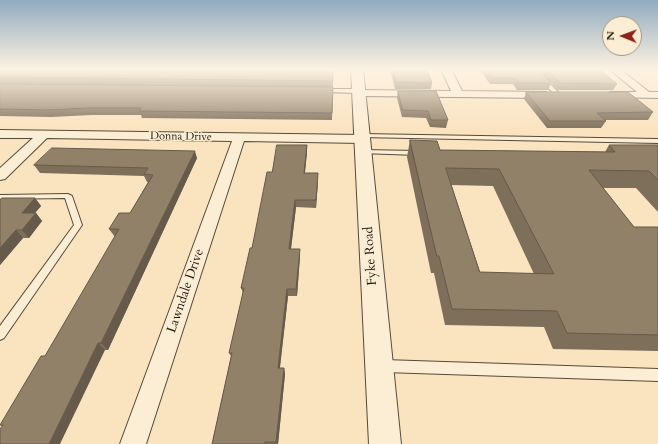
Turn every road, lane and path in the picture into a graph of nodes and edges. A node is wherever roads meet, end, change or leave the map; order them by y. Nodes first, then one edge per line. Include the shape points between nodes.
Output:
1 (319, 90) edge
2 (456, 90) edge
3 (555, 90) edge
4 (640, 90) edge
5 (359, 92) junction
6 (458, 94) junction
7 (561, 95) joint
8 (602, 95) edge
9 (647, 95) junction
10 (658, 95) edge
11 (0, 134) edge
12 (44, 134) junction
13 (239, 138) junction
14 (658, 141) edge
15 (362, 142) junction
16 (426, 153) edge
17 (0, 176) edge
18 (0, 197) edge
19 (0, 335) edge
20 (379, 366) junction
21 (658, 375) edge
22 (133, 444) edge
23 (385, 444) edge

1 - 5 lane
2 - 6 street
3 - 7 lane
4 - 9 street
5 - 6 street
5 - 15 street, Fyke Road
6 - 7 street
8 - 9 street
9 - 10 street
11 - 12 street, Donna Drive
12 - 13 street, Donna Drive
12 - 17 street
13 - 15 street, Donna Drive
13 - 22 street, Lawndale Drive
14 - 15 lane
15 - 16 lane
15 - 20 street, Fyke Road
18 - 19 lane via 68,196 78,225
20 - 21 lane
20 - 23 street, Fyke Road

